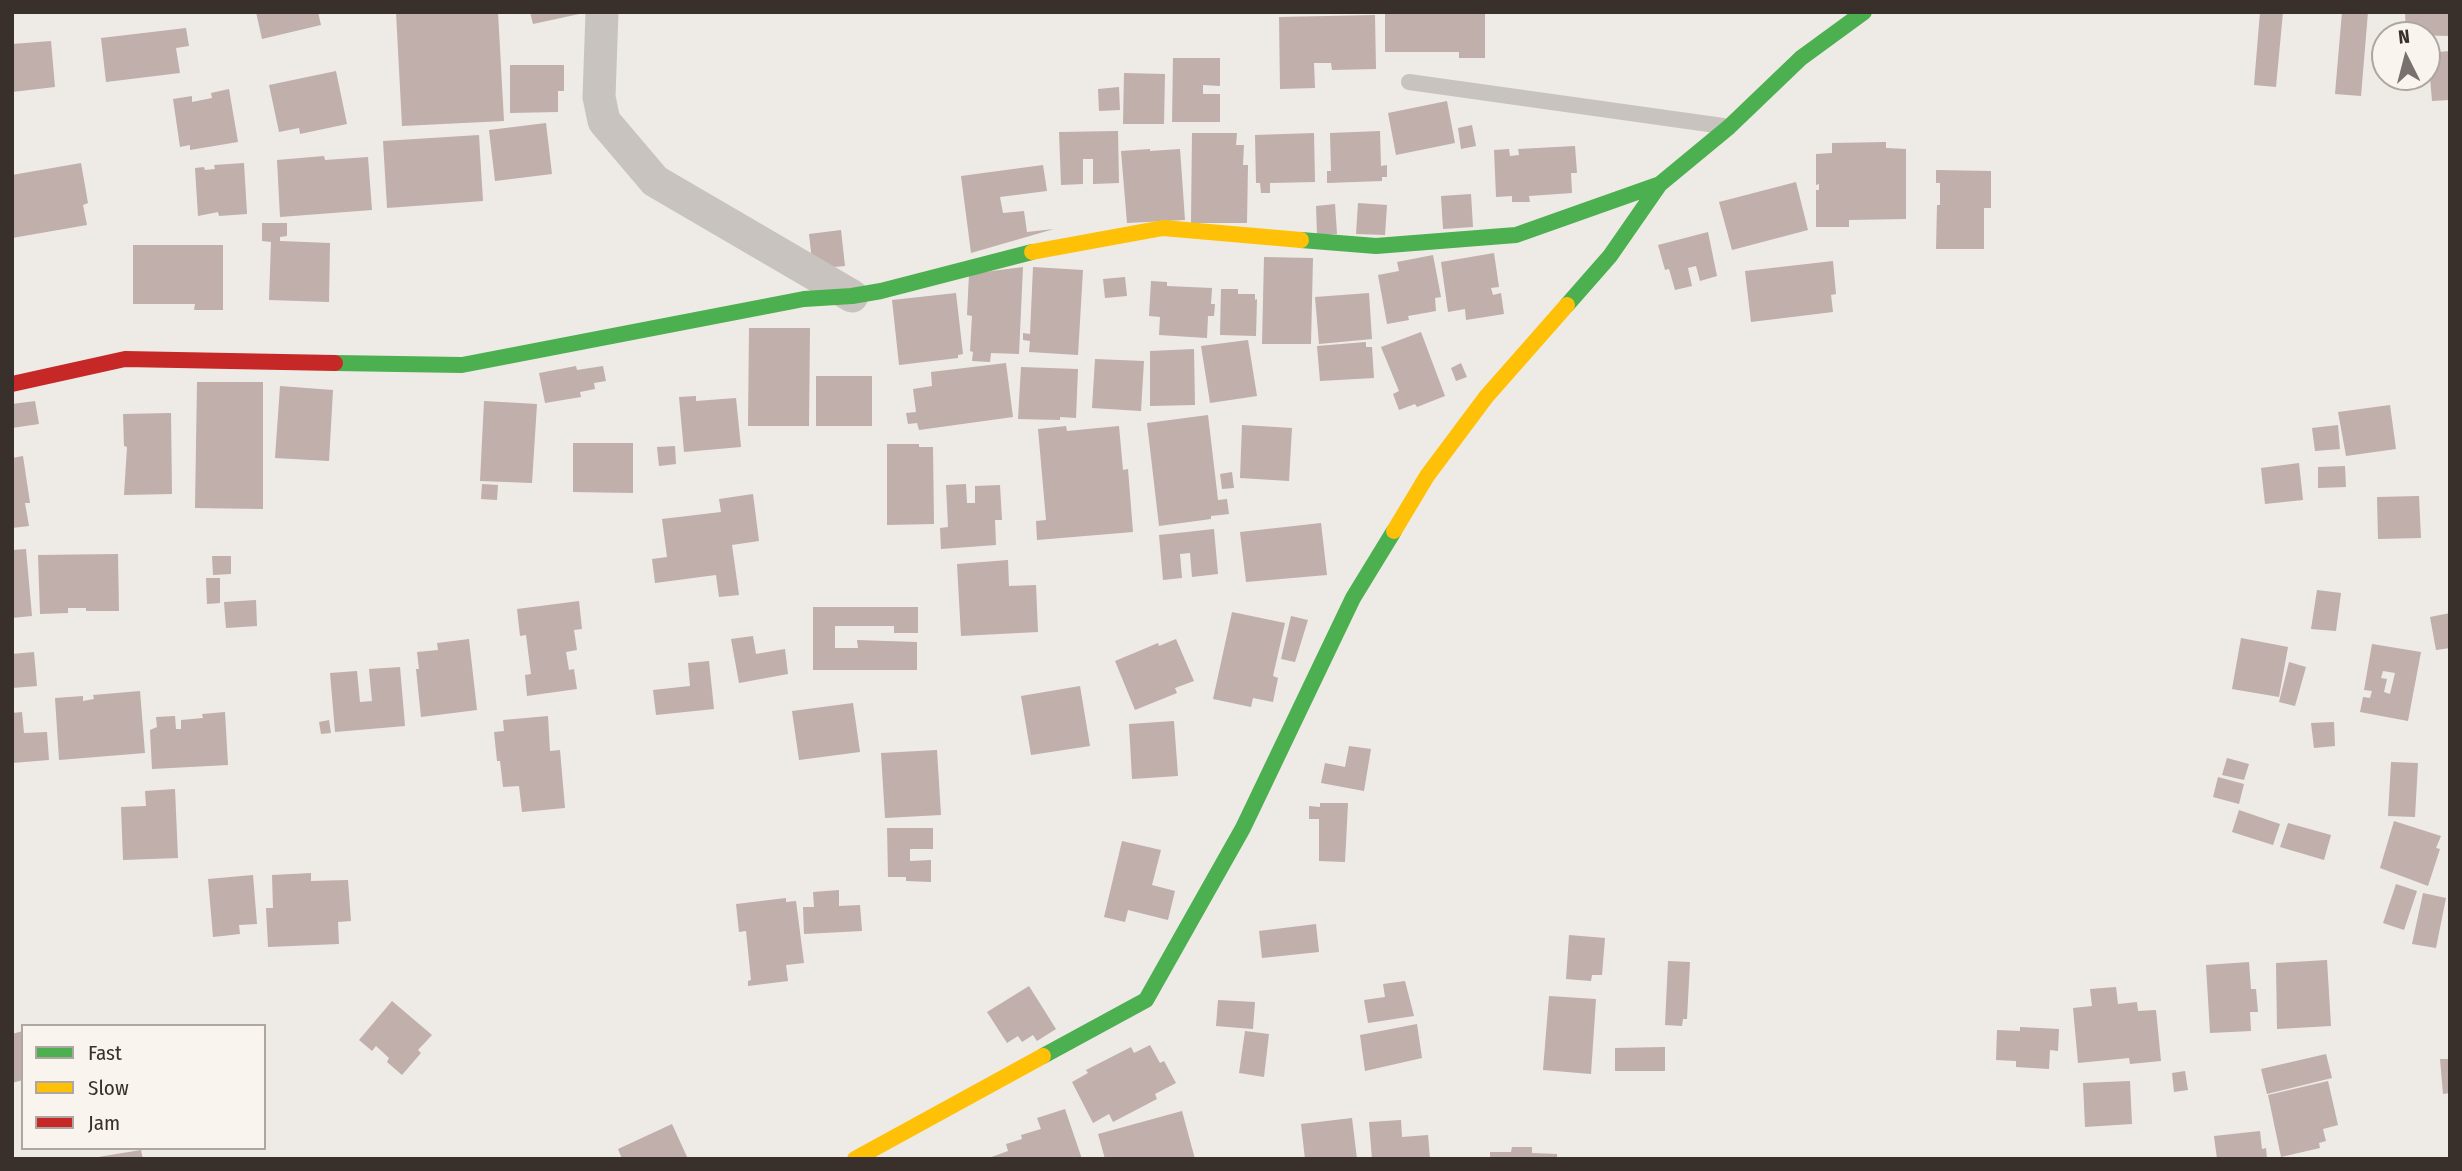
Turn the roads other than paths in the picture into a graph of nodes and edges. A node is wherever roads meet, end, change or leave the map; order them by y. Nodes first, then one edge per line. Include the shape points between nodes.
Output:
1 (602, 12) edge
2 (1864, 12) edge
3 (1409, 82) dead end
4 (1729, 127) junction
5 (1660, 184) junction
6 (852, 296) junction
7 (12, 384) edge
8 (855, 1159) edge

1 - 6 street via 599,97 604,121 655,181
2 - 4 street via 1801,58
3 - 4 lane
4 - 5 street
5 - 6 street via 1516,235 1376,246 1163,228 1032,252
5 - 8 street via 1610,256 1486,397 1427,476 1353,598 1243,828 1146,1000
6 - 7 street via 804,299 462,365 125,359

